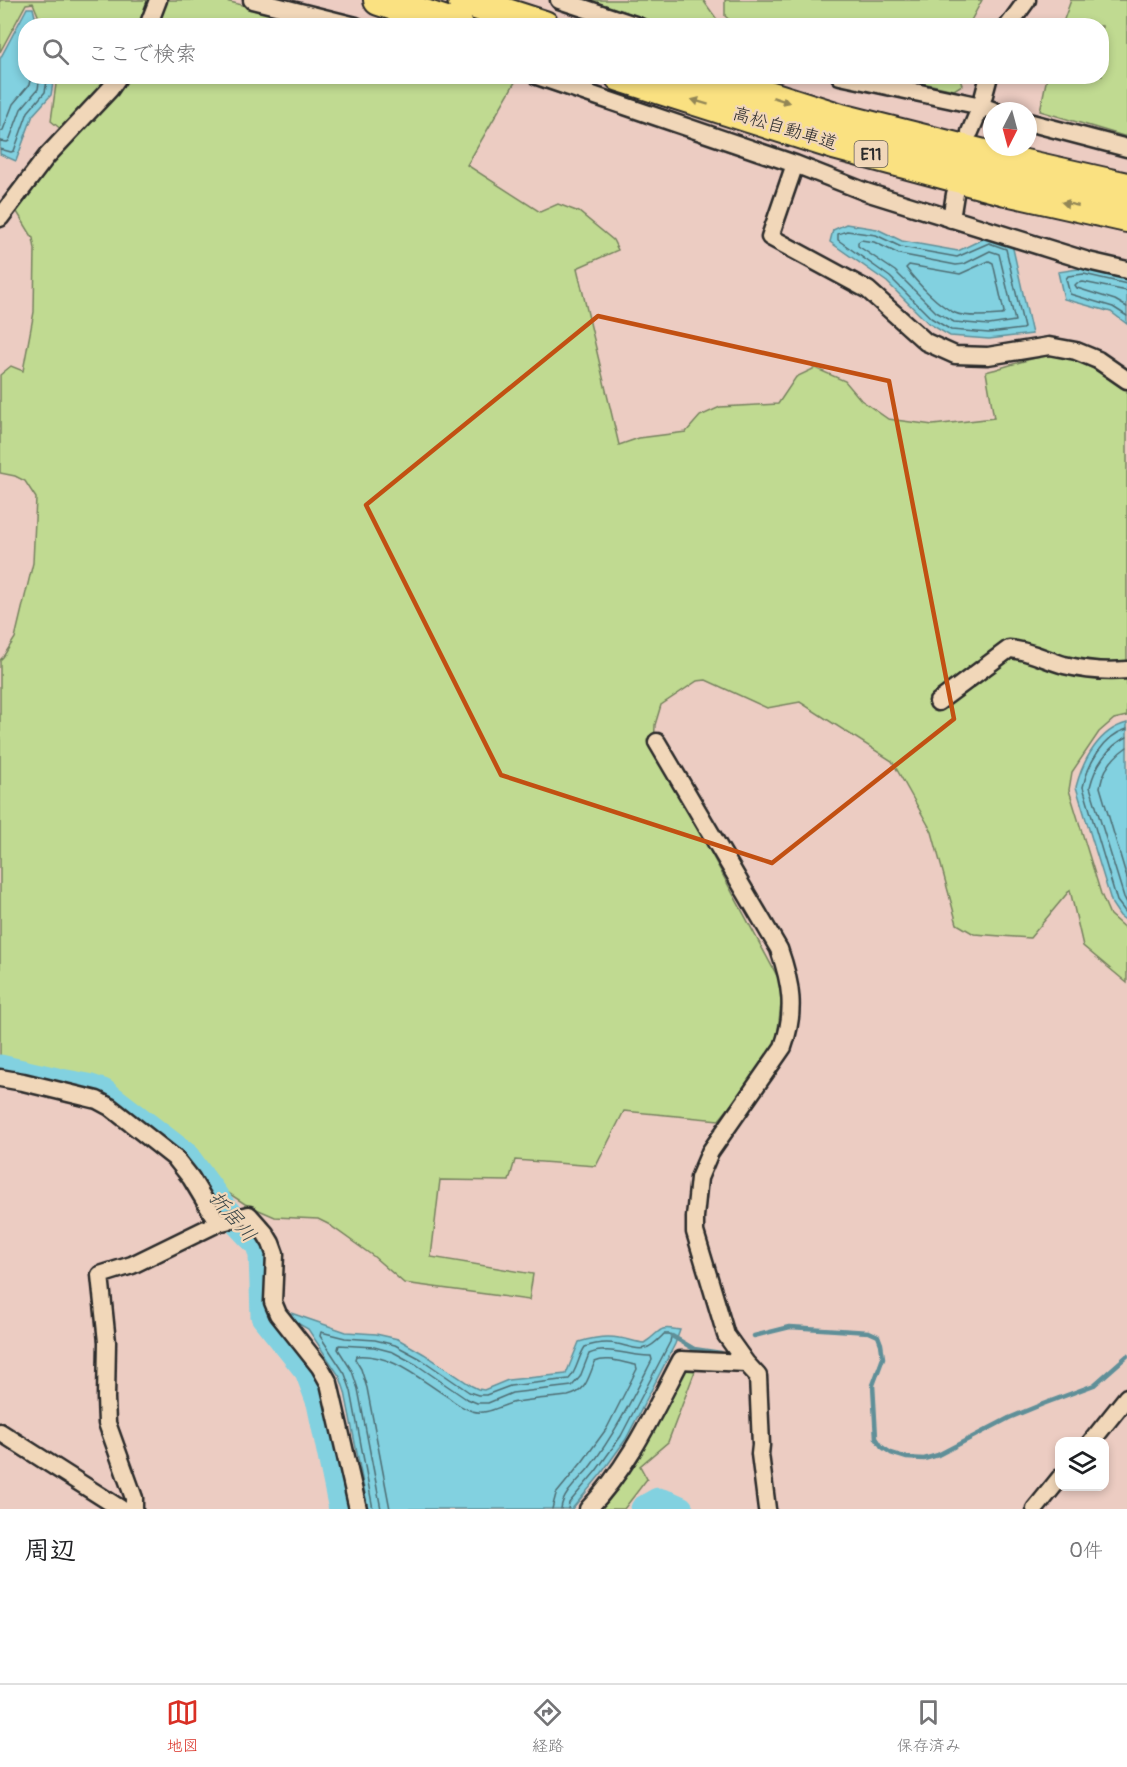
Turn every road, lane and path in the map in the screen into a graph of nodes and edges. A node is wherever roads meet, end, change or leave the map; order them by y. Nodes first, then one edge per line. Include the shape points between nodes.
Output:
1 (158, 0) edge
2 (252, 0) edge
3 (379, 0) edge
4 (463, 0) edge
5 (559, 0) edge
6 (1027, 0) edge
7 (151, 18) edge
8 (324, 18) edge
9 (434, 18) edge
10 (519, 18) edge
11 (614, 18) edge
12 (1014, 18) edge
13 (113, 84) edge
14 (560, 84) edge
15 (645, 84) edge
16 (730, 84) edge
17 (876, 84) edge
18 (989, 84) edge
19 (988, 102) edge
20 (983, 108) edge
21 (983, 115) edge
22 (1037, 124) edge
23 (970, 132) dead end
24 (1127, 148) edge
25 (795, 165) junction
26 (1127, 188) edge
27 (955, 194) dead end
28 (1127, 217) edge
29 (0, 218) edge
30 (951, 219) junction
31 (1127, 270) edge
32 (1127, 380) edge
33 (1127, 669) edge
34 (938, 702) dead end
35 (657, 742) dead end
36 (0, 1078) edge
37 (229, 1220) junction
38 (746, 1363) junction
39 (1127, 1397) edge
40 (0, 1432) edge
41 (1095, 1437) edge
42 (1055, 1483) edge
43 (121, 1509) edge
44 (134, 1509) edge
45 (358, 1509) edge
46 (588, 1509) edge
47 (767, 1509) edge
48 (1035, 1509) edge

1 - 7 street
2 - 8 street
3 - 9 highway
4 - 10 highway
5 - 11 street
6 - 12 street
13 - 29 street via 47,156
14 - 25 street
28 -> 15 highway, 高松自動車道 / E11 via 1005,190 834,144
16 -> 26 highway, 高松自動車道 / E11 via 840,119
17 - 20 street
18 - 19 street
21 - 23 street
22 - 24 street
25 - 30 street
25 - 32 street via 770,237 868,291 926,342 955,355 988,356 1049,346 1067,349 1098,360
27 - 30 street
30 - 31 street
33 - 34 street via 1094,670 1064,665 1009,649
35 - 38 street via 779,949 789,978 790,1019 783,1047 710,1152 699,1178 695,1232 726,1335
36 - 37 street via 97,1100 110,1107 176,1159
37 - 44 street via 132,1265 100,1275 107,1342 107,1424 134,1498
37 - 45 street via 249,1215 271,1243 275,1254 273,1302 329,1383
38 - 46 street via 681,1360 642,1434
38 - 47 street via 758,1376 760,1454
39 - 41 street
40 - 43 street
42 - 48 street

